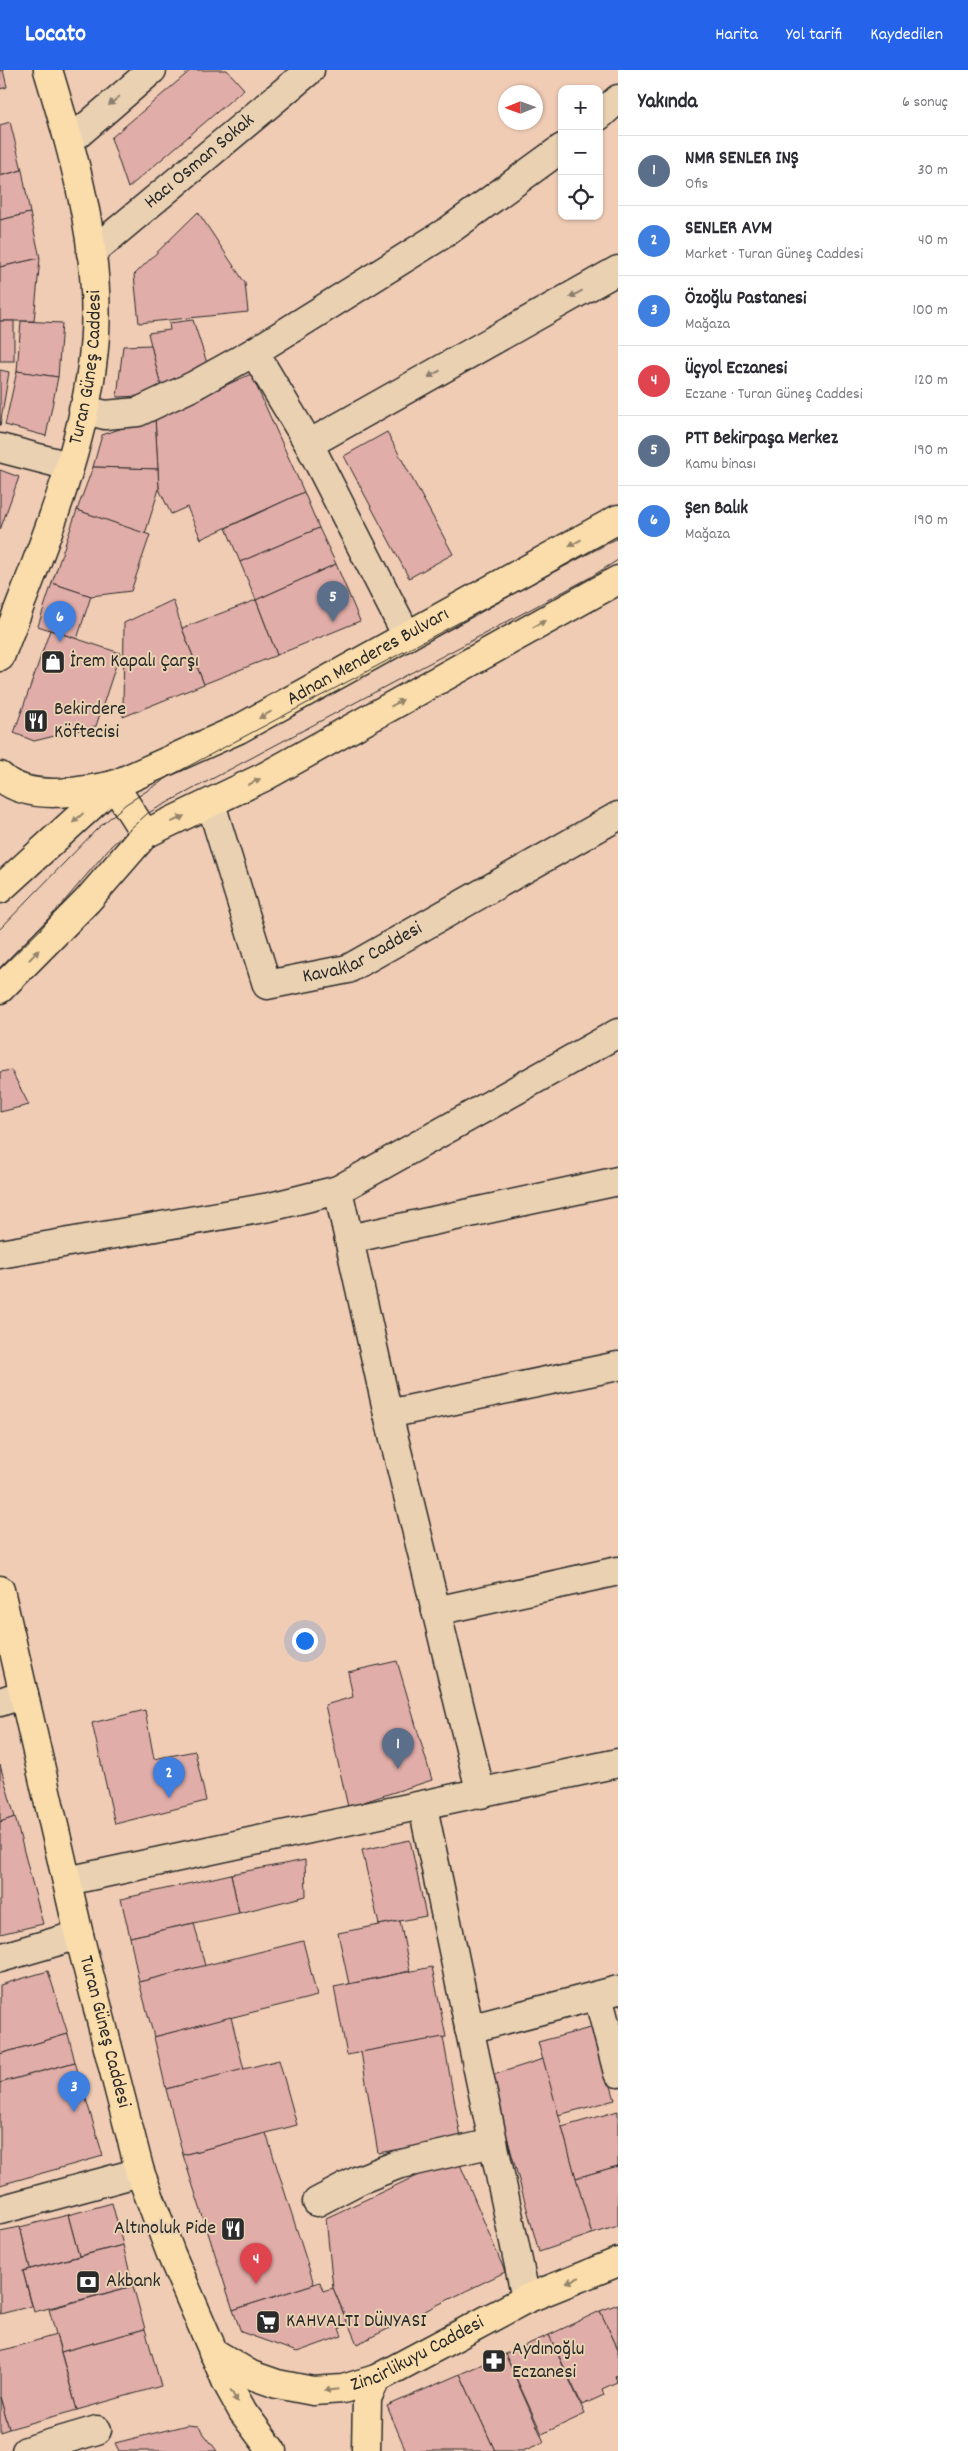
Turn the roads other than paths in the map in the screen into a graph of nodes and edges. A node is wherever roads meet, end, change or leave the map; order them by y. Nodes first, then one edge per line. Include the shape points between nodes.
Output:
1 (48, 70) edge
2 (152, 70) edge
3 (310, 70) edge
4 (618, 99) edge
5 (603, 112) edge
6 (70, 141) junction
7 (558, 151) edge
8 (91, 253) junction
9 (618, 270) edge
10 (254, 352) junction
11 (83, 409) junction
12 (308, 444) junction
13 (0, 448) edge
14 (69, 466) junction
15 (618, 519) edge
16 (618, 580) edge
17 (407, 636) junction
18 (0, 657) edge
19 (0, 776) edge
20 (114, 785) junction
21 (211, 804) junction
22 (618, 816) edge
23 (145, 834) junction
24 (0, 889) edge
25 (0, 990) edge
26 (618, 1033) edge
27 (618, 1181) edge
28 (338, 1190) junction
29 (349, 1239) junction
30 (0, 1254) edge
31 (618, 1366) edge
32 (388, 1414) junction
33 (618, 1571) edge
34 (0, 1590) edge
35 (436, 1611) junction
36 (12, 1698) edge
37 (618, 1763) edge
38 (481, 1794) junction
39 (422, 1807) junction
40 (67, 1881) junction
41 (79, 1935) junction
42 (0, 1958) edge
43 (608, 1993) edge
44 (469, 2029) junction
45 (618, 2073) edge
46 (493, 2143) junction
47 (140, 2172) junction
48 (316, 2202) dead end
49 (0, 2210) edge
50 (618, 2262) edge
51 (526, 2299) junction
52 (214, 2352) junction
53 (376, 2379) junction
54 (97, 2430) dead end
55 (26, 2451) edge
56 (272, 2451) edge
57 (366, 2451) edge

1 - 6 main road, Turan Güneş Caddesi
2 -> 6 street
3 - 8 street, Hacı Osman Sokak
4 - 5 street
6 - 8 main road, Turan Güneş Caddesi via 84,200
7 - 10 street via 448,230
8 - 11 main road, Turan Güneş Caddesi via 94,289 92,366
9 -> 12 street
10 - 11 street via 138,412 105,415
10 - 12 street
11 - 14 main road, Turan Güneş Caddesi
12 - 17 street
13 - 14 street
14 - 18 main road, Turan Güneş Caddesi
15 -> 17 main road, Adnan Menderes Bulvarı
21 -> 16 main road
17 -> 20 main road, Adnan Menderes Bulvarı via 240,729
19 - 20 main road via 6,782 36,791 74,793
20 - 23 main road
20 -> 24 main road, Adnan Menderes Bulvarı
21 - 22 street, Kavaklar Caddesi via 267,985 348,969
23 -> 21 main road
25 -> 23 main road via 87,901
26 - 28 street
27 - 29 street
28 - 29 street
28 - 30 street via 270,1207
29 - 32 street
31 - 32 street
32 - 35 street
33 - 35 street
34 - 36 main road, Turan Güneş Caddesi
35 - 38 street
36 - 40 main road, Turan Güneş Caddesi
37 - 38 street
38 - 39 street
39 - 40 street
39 - 44 street
40 - 41 main road, Turan Güneş Caddesi
41 - 42 street
41 - 47 main road, Turan Güneş Caddesi
43 - 44 street
43 - 45 street
44 - 46 street
46 - 48 street via 397,2165 358,2180
46 - 51 street
47 - 49 street
47 - 52 main road, Turan Güneş Caddesi via 170,2254
50 -> 51 main road, Zincirlikuyu Caddesi
51 - 53 main road, Zincirlikuyu Caddesi
53 -> 52 main road, Zincirlikuyu Caddesi via 343,2389 298,2390 251,2375
52 -> 56 main road, Turan Güneş Caddesi via 243,2412
53 - 57 main road via 366,2398
54 - 55 street

